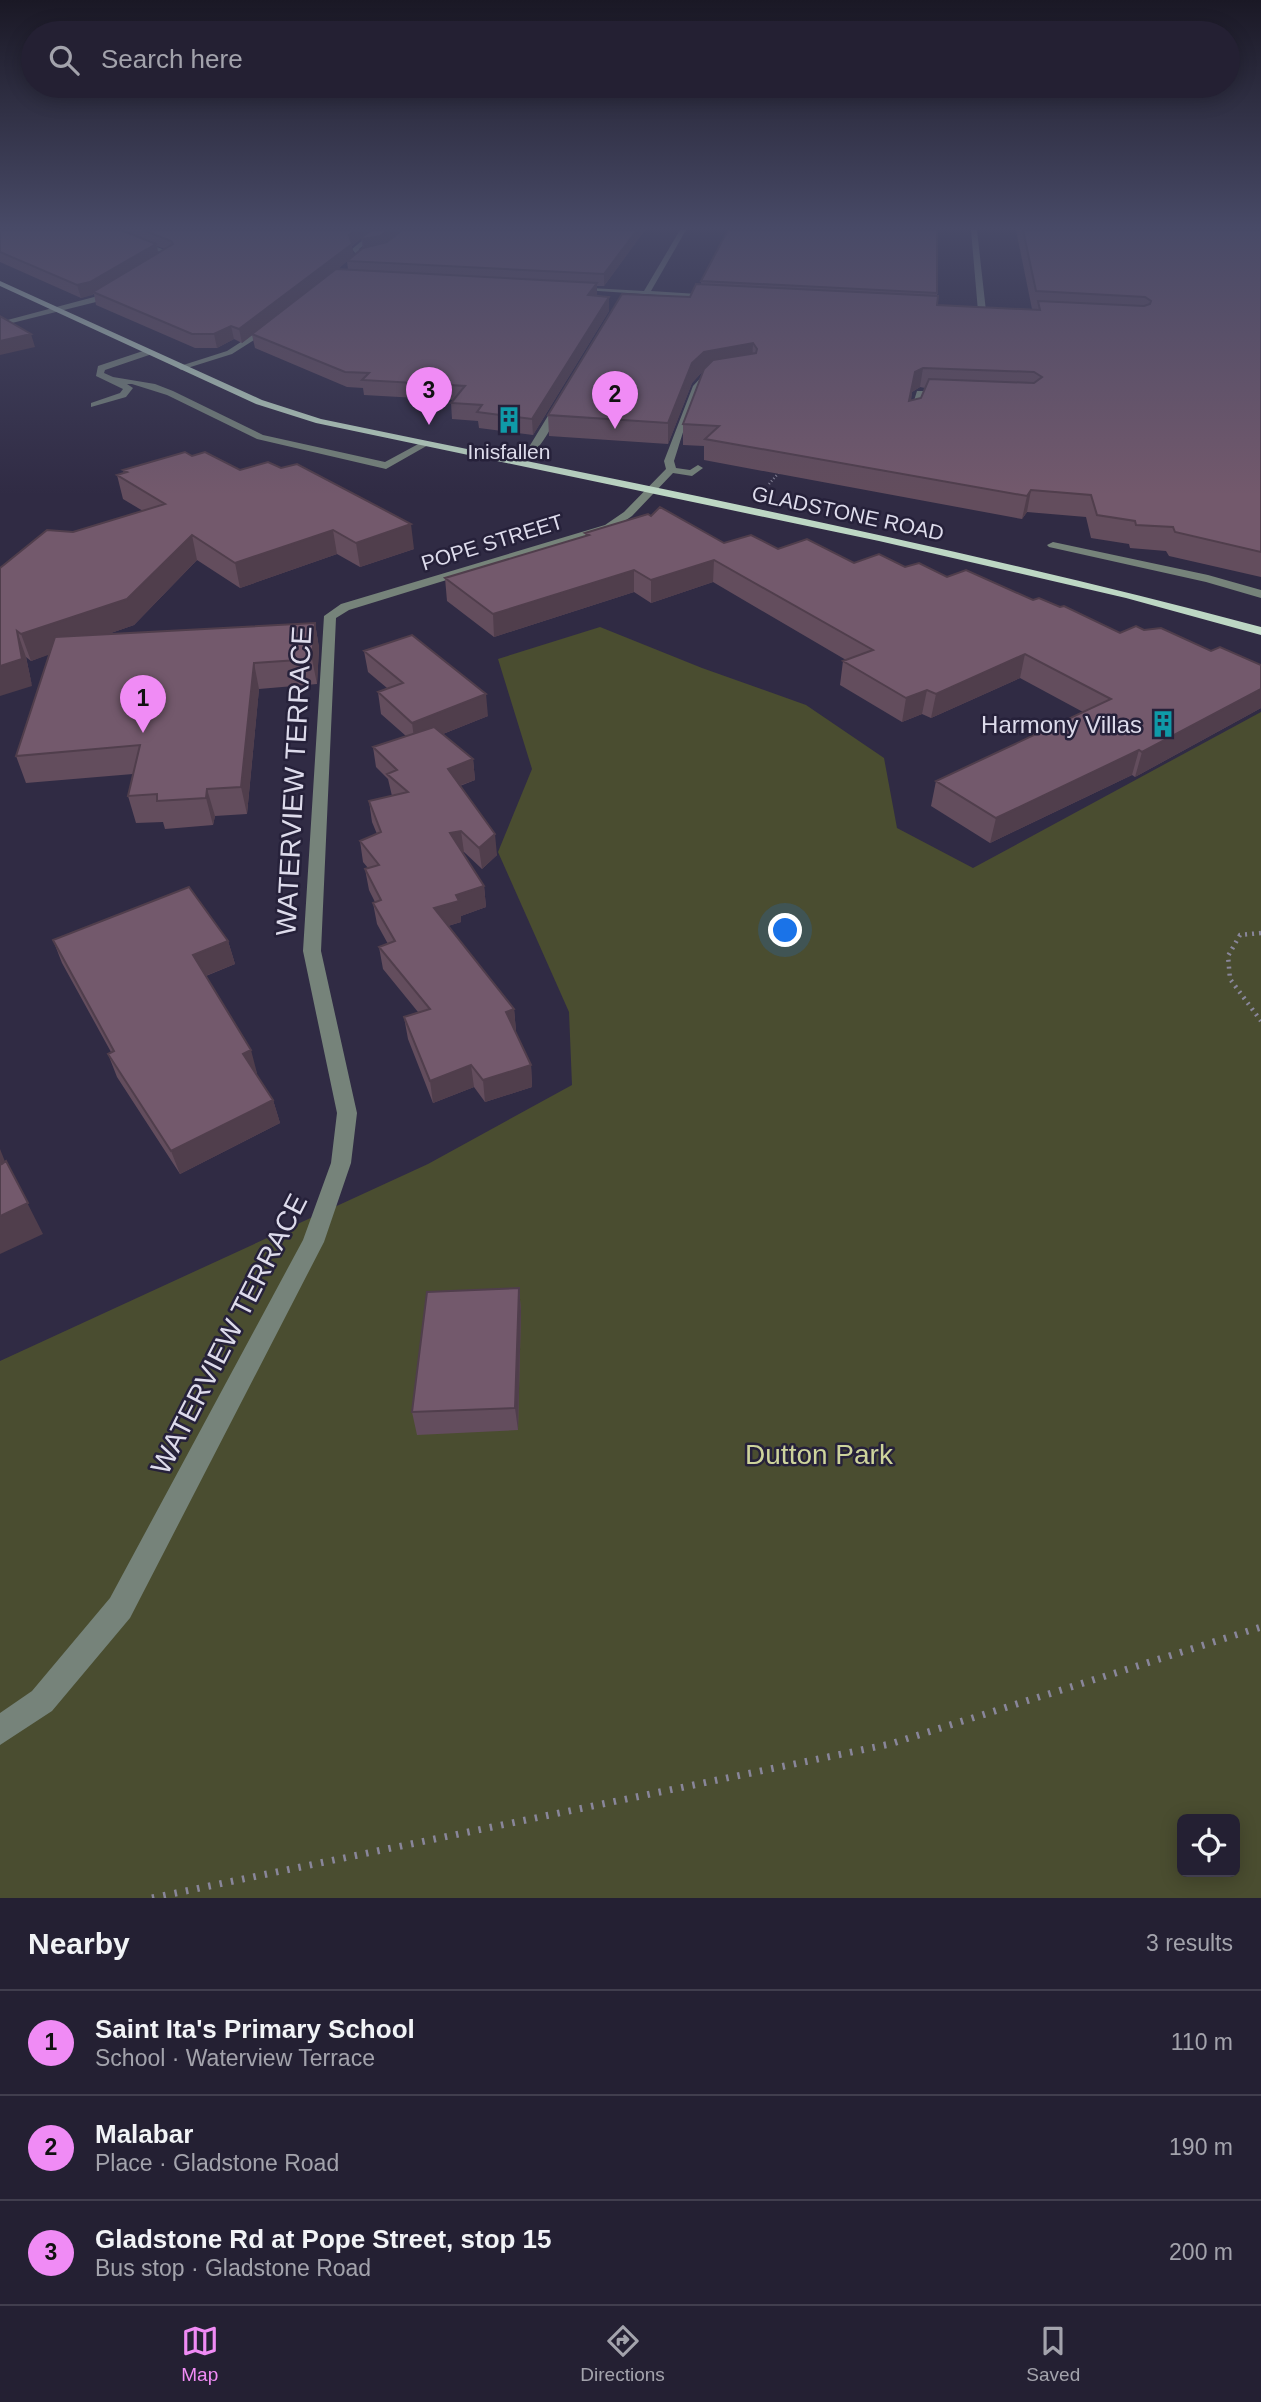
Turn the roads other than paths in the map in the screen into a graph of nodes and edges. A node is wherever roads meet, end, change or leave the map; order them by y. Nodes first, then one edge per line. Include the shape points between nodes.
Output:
1 (25, 319) edge
2 (76, 319) edge
3 (282, 319) edge
4 (0, 324) edge
5 (149, 352) junction
6 (181, 367) junction
7 (733, 369) edge
8 (112, 380) junction
9 (961, 395) edge
10 (563, 398) edge
11 (94, 405) dead end
12 (911, 418) edge
13 (425, 444) junction
14 (515, 462) junction
15 (698, 468) dead end
16 (671, 470) junction
17 (652, 491) junction
18 (1053, 545) dead end
19 (1261, 594) edge
20 (334, 612) joint
21 (1261, 631) edge
22 (0, 1730) edge

1 - 4 street
2 - 5 main road, GLADSTONE ROAD
3 - 6 street via 244,348
5 - 6 main road, GLADSTONE ROAD
5 - 8 street via 101,368 99,374
6 - 13 main road, GLADSTONE ROAD via 319,422
7 - 16 street via 708,375 697,386 669,461
8 - 11 street via 129,388 123,395
8 - 13 street via 155,385 260,437 386,466
9 - 12 street via 920,393
10 - 14 street via 533,449
13 - 14 main road, GLADSTONE ROAD
14 - 17 main road, GLADSTONE ROAD
15 - 16 street via 692,473
16 - 17 street, POPE STREET
17 - 20 street, POPE STREET via 608,527
17 - 21 main road, GLADSTONE ROAD via 1091,586
18 - 19 street
20 - 22 street, WATERVIEW TERRACE via 330,616 312,951 347,1113 341,1163 313,1242 120,1608 42,1701

